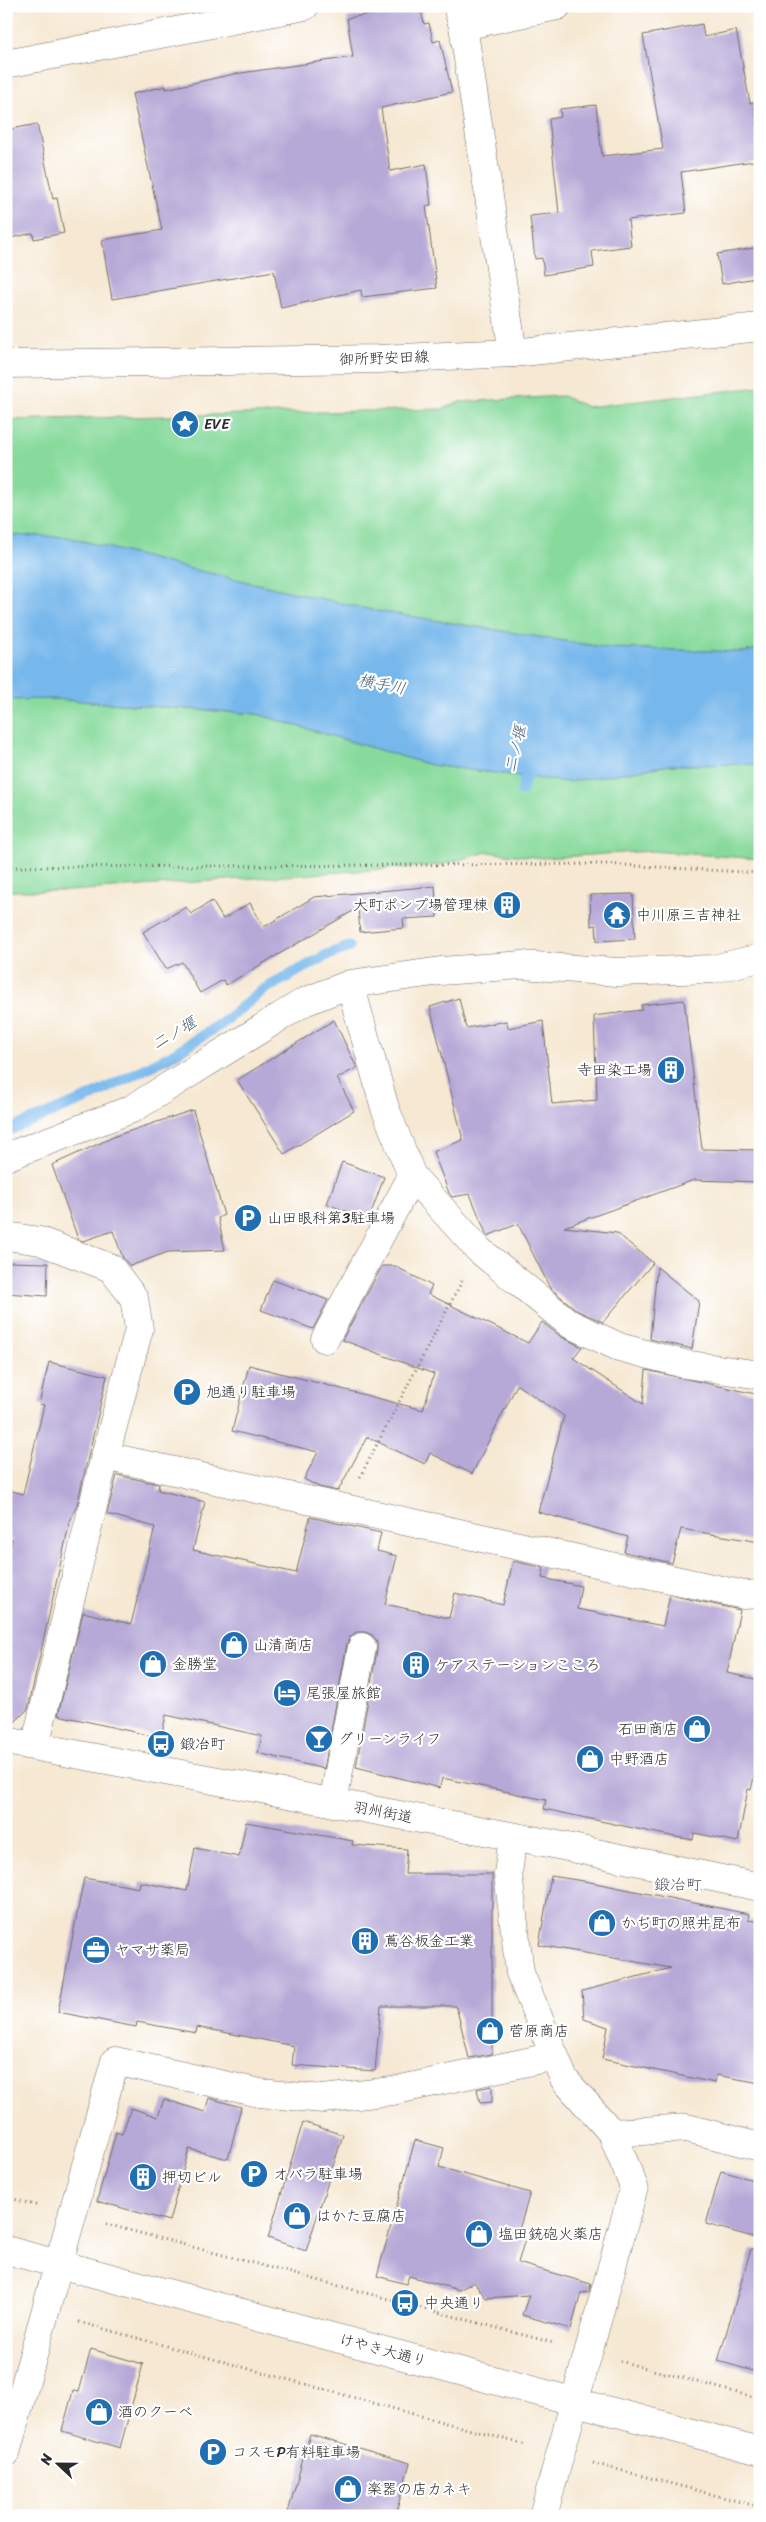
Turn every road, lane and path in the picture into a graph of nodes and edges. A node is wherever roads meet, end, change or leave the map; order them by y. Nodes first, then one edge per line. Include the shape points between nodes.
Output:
1 (305, 6) edge
2 (557, 6) edge
3 (460, 16) edge
4 (6, 64) edge
5 (760, 327) edge
6 (513, 353) junction
7 (6, 364) edge
8 (6, 867) edge
9 (760, 873) edge
10 (760, 958) edge
11 (350, 984) junction
12 (6, 1157) edge
13 (412, 1176) junction
14 (6, 1236) edge
15 (479, 1250) junction
16 (325, 1339) dead end
17 (760, 1375) edge
18 (105, 1456) junction
19 (344, 1509) junction
20 (760, 1594) edge
21 (362, 1647) dead end
22 (6, 1741) edge
23 (35, 1746) junction
24 (333, 1803) junction
25 (513, 1837) junction
26 (760, 1887) edge
27 (555, 2056) junction
28 (612, 2133) junction
29 (760, 2147) edge
30 (6, 2197) edge
31 (72, 2215) junction
32 (6, 2250) edge
33 (58, 2264) junction
34 (44, 2312) junction
35 (588, 2352) junction
36 (760, 2399) edge
37 (575, 2401) junction
38 (760, 2451) edge
39 (6, 2453) edge
40 (560, 2454) junction
41 (760, 2507) edge
42 (543, 2516) edge

1 - 4 street
2 - 3 street
3 - 6 street
5 - 6 street, 御所野安田線
6 - 7 street, 御所野安田線 via 379,359
8 - 9 path via 604,864
10 - 11 street via 713,969 617,972 522,965 441,971
11 - 12 street via 304,1002 132,1109
11 - 13 street via 385,1108
13 - 15 street
13 - 16 street
14 - 18 street via 40,1242 111,1268 134,1298 139,1329
15 - 17 street via 570,1324 619,1347 684,1364
15 - 19 path
18 - 19 street
18 - 23 street
19 - 20 street via 744,1594
21 - 24 street
22 - 23 street, 羽州街道
23 - 24 street, 羽州街道
24 - 25 street, 羽州街道
25 - 26 street, 羽州街道
25 - 27 street via 508,1874 520,1973
27 - 28 street via 564,2079
27 - 31 street via 392,2091 323,2099 260,2093 115,2061
28 - 29 street via 687,2128
28 - 35 street via 634,2187
30 - 31 path
31 - 33 street
31 - 35 path
32 - 33 street, けやき大通り
33 - 34 street
33 - 37 street, けやき大通り
34 - 39 street
34 - 40 path
35 - 36 path
35 - 37 street
37 - 38 street, けやき大通り
37 - 40 street
40 - 41 path
40 - 42 street

